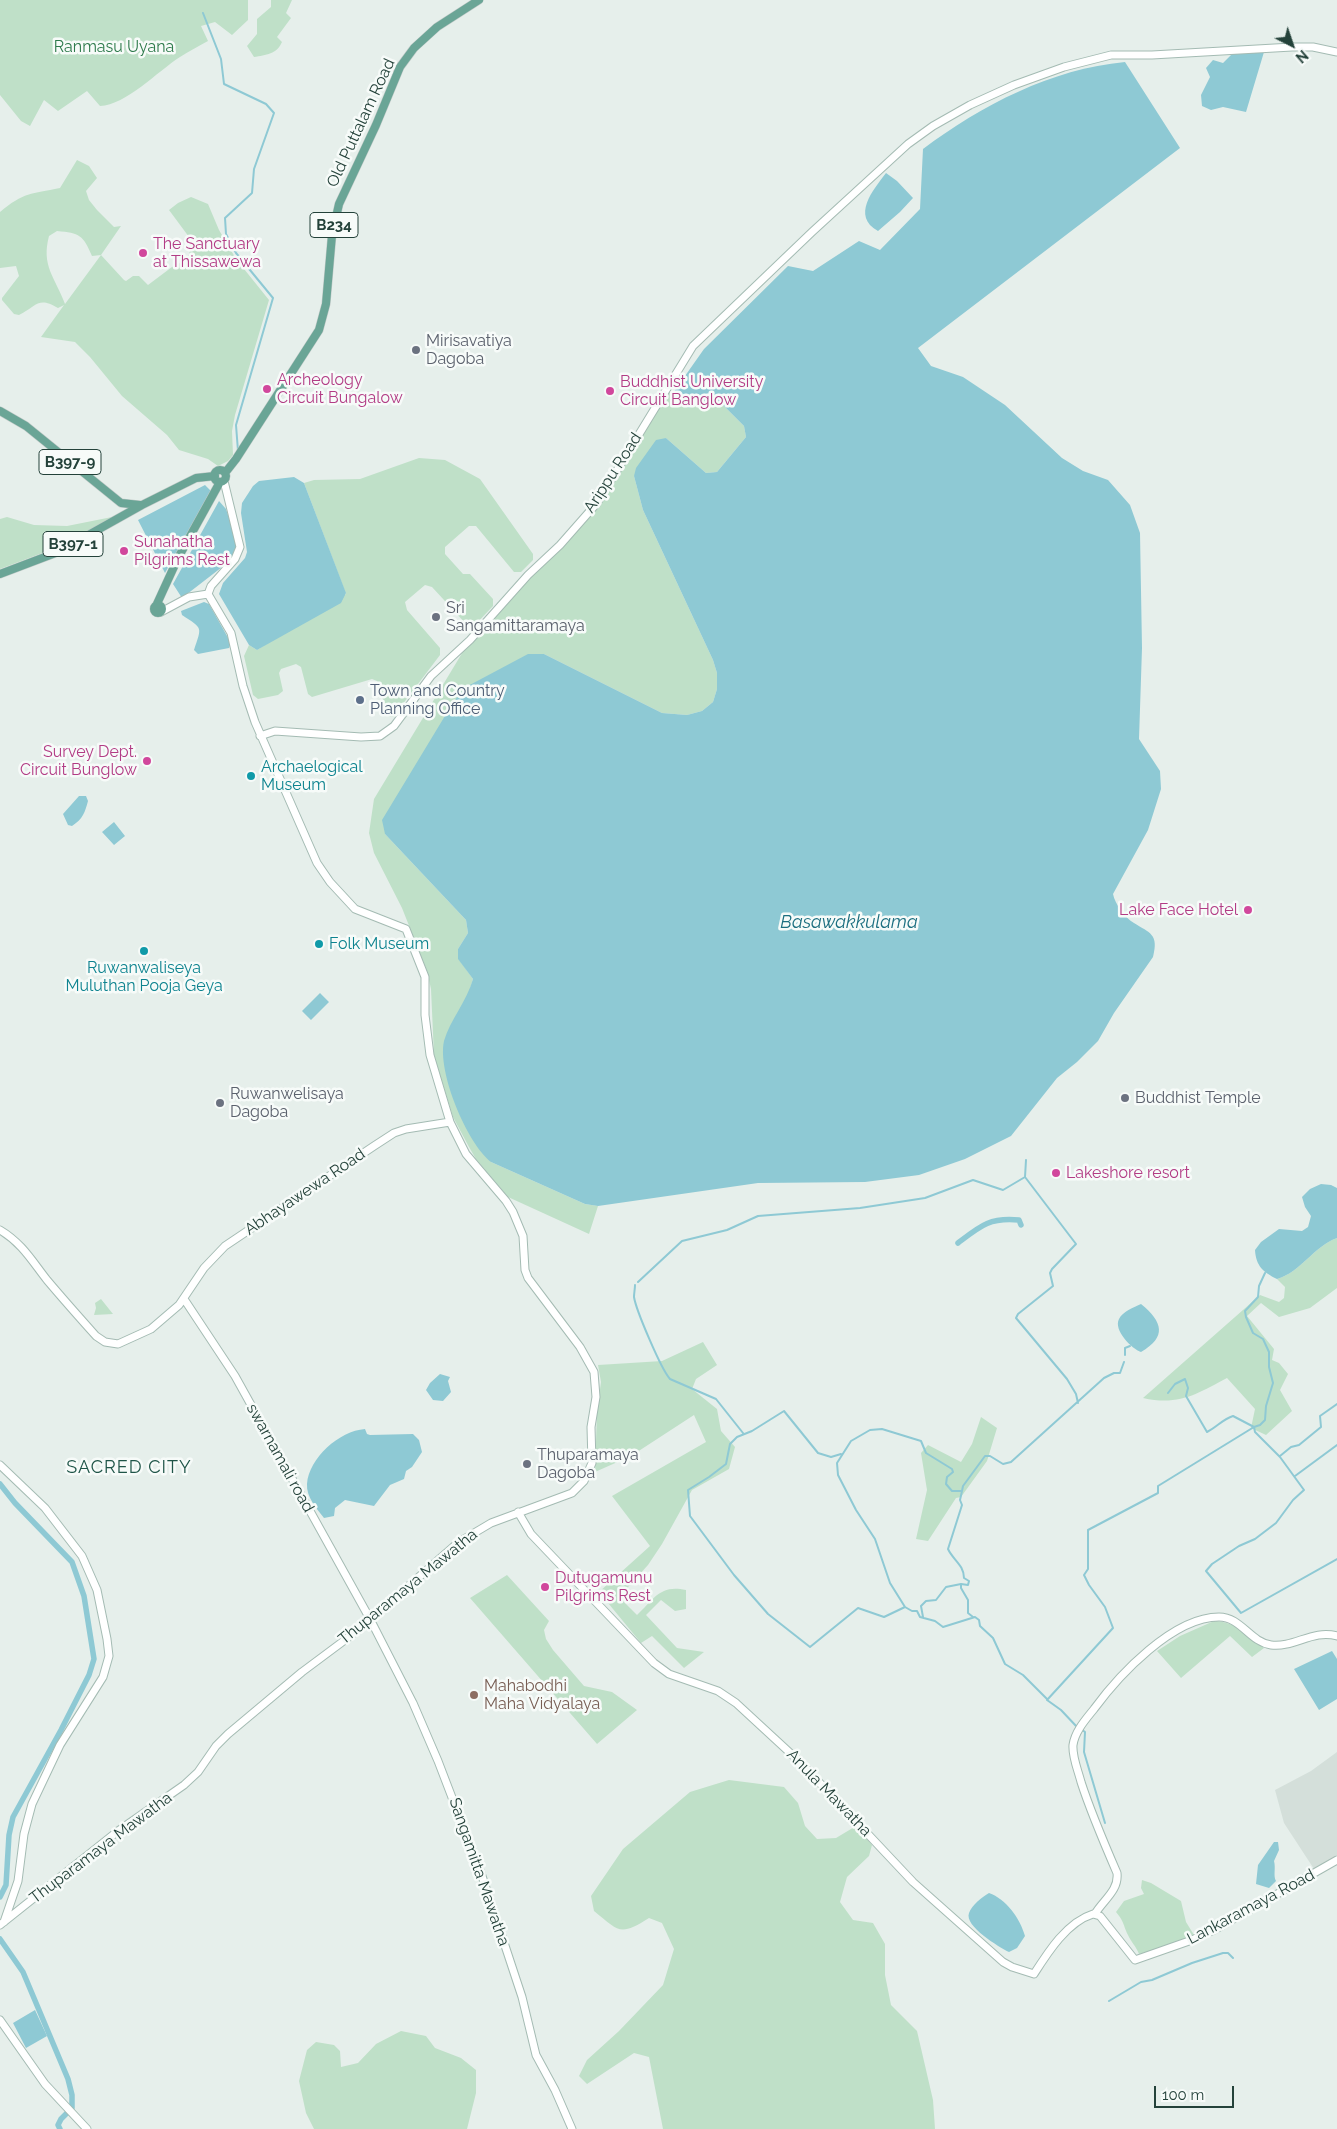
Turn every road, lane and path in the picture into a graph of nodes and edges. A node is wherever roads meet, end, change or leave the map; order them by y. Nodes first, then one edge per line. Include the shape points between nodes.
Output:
1 (479, 0) edge
2 (1337, 52) edge
3 (0, 411) edge
4 (220, 480) junction
5 (142, 505) junction
6 (0, 574) edge
7 (208, 594) junction
8 (160, 607) joint
9 (260, 736) junction
10 (450, 1122) junction
11 (0, 1230) edge
12 (184, 1299) junction
13 (0, 1465) edge
14 (518, 1512) junction
15 (370, 1619) junction
16 (1337, 1636) edge
17 (1337, 1860) edge
18 (13, 1895) junction
19 (27, 1904) junction
20 (1095, 1914) junction
21 (2, 1923) edge
22 (0, 2020) edge
23 (87, 2129) edge
24 (572, 2129) edge

1 - 4 main road, Old Puttalam Road / B234 via 437,27 414,48 400,67 339,204 332,235 326,304 319,330 236,459 225,473 220,471
2 - 9 main road, Arippu Road via 1292,47 1152,55 1111,54 1014,85 970,105 908,144 693,346 597,504 528,574 470,640 432,676 394,726 380,736 347,738 275,731
3 - 5 main road, B397-9 via 26,426 121,503
4 - 5 main road, B397-1 via 196,478
4 - 7 main road via 240,547 236,559 209,588
4 - 8 main road via 178,558
5 - 6 main road, B397-1 via 52,555
7 - 8 main road
7 - 9 main road, Thuparamaya Mawatha via 231,633 246,696
9 - 10 main road, Thuparamaya Mawatha via 304,836 327,877 355,909 406,929 425,977 430,1054
10 - 12 main road, Abhayawewa Road via 406,1129 374,1146 225,1246 204,1268
10 - 14 main road, Thuparamaya Mawatha via 466,1154 513,1212 523,1236 528,1278 586,1354 595,1378 596,1397 590,1432 592,1463 587,1477 572,1492
11 - 12 main road, Abhayawewa Road via 25,1250 50,1284 105,1342 118,1344 142,1334 160,1323
12 - 15 main road, swarnamali road via 235,1376
13 - 18 main road via 41,1503 82,1556 97,1590 109,1656 104,1677 70,1726 39,1788 28,1818
14 - 15 main road, Thuparamaya Mawatha via 467,1536
14 - 20 main road, Anula Mawatha via 531,1534 654,1663 672,1675 718,1691 742,1708 801,1763 913,1882 1003,1962 1034,1974 1062,1936 1085,1917
15 - 19 main road, Thuparamaya Mawatha via 228,1734 184,1786 124,1827
15 - 24 main road, Sangamitta Mawatha via 416,1711 462,1822 522,1997 534,2050
16 - 20 main road via 1315,1635 1269,1645 1233,1620 1217,1617 1169,1636 1123,1674 1076,1733 1074,1751 1079,1774 1118,1877 1113,1891
17 - 20 main road, Lankaramaya Road via 1208,1933 1135,1960
18 - 19 main road via 19,1902
18 - 21 main road
19 - 21 main road, Thuparamaya Mawatha
22 - 23 main road via 35,2072

